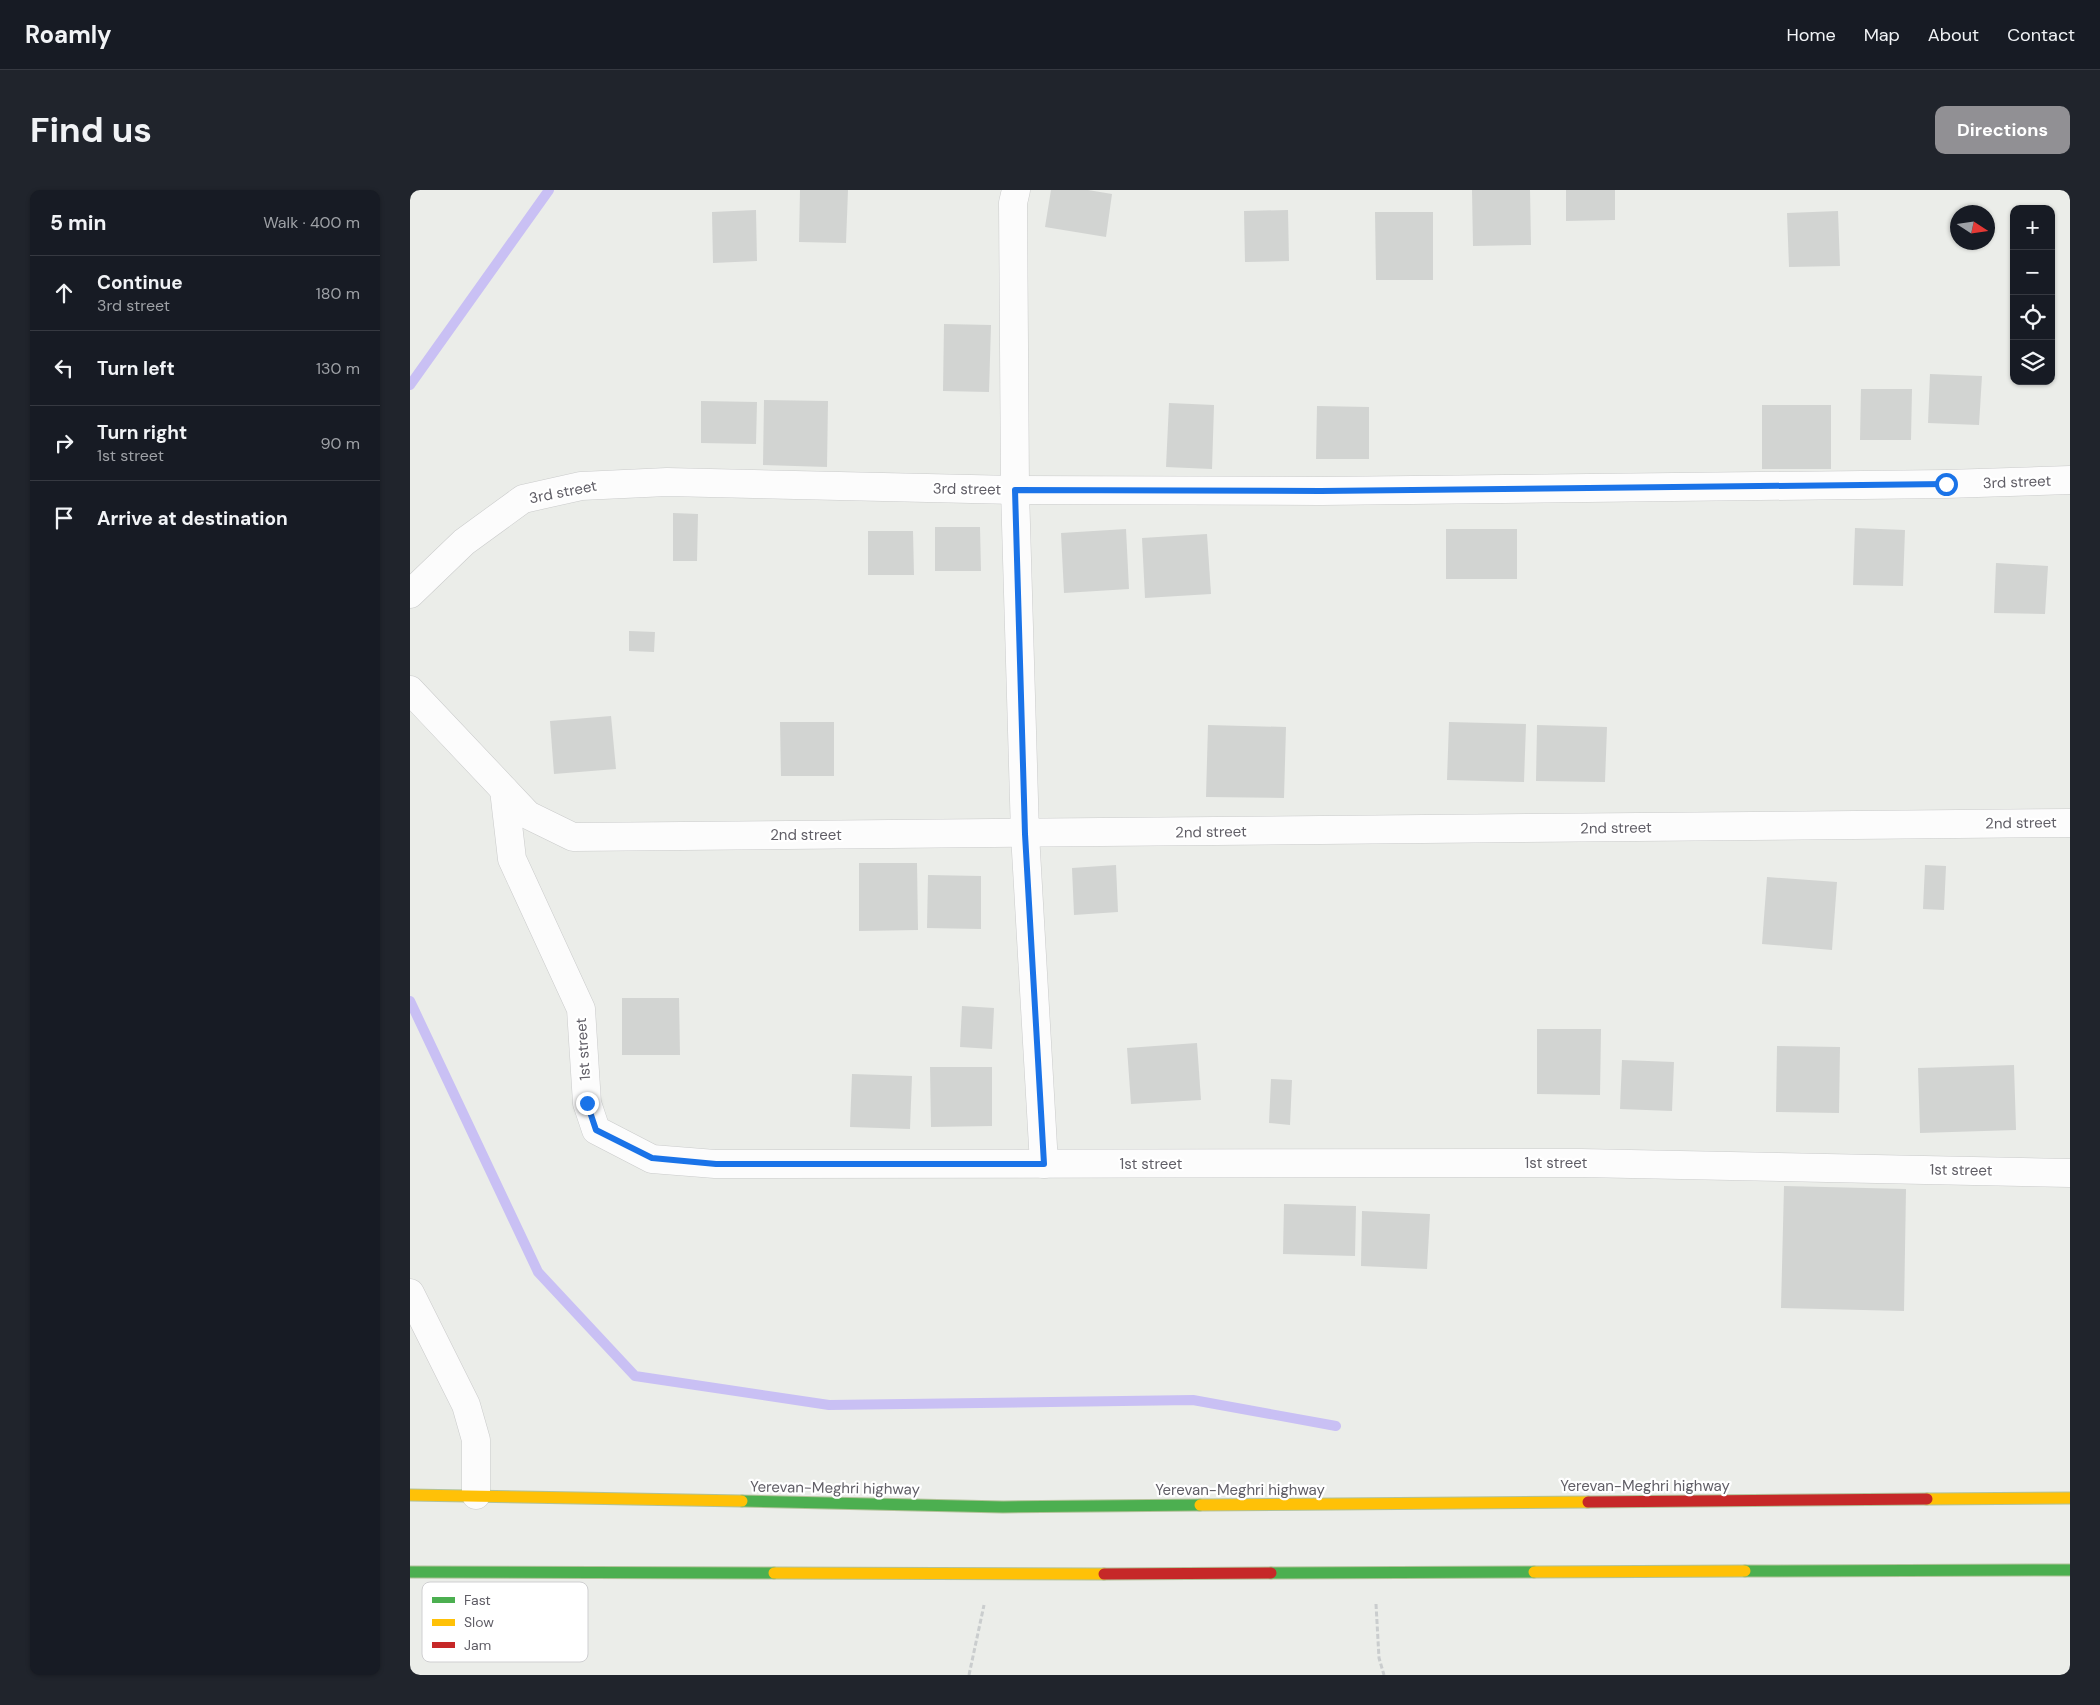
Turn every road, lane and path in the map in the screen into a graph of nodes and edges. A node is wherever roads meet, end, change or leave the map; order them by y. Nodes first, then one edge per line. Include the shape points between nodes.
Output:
1 (1016, 190) edge
2 (2070, 480) edge
3 (1015, 490) junction
4 (410, 594) edge
5 (410, 690) edge
6 (504, 790) junction
7 (2070, 822) edge
8 (1025, 834) junction
9 (1044, 1164) junction
10 (2070, 1173) edge
11 (410, 1293) edge
12 (410, 1495) edge
13 (476, 1495) junction
14 (2070, 1498) edge
15 (2070, 1570) edge
16 (410, 1572) edge
17 (1374, 1573) junction
18 (991, 1574) junction
19 (969, 1675) edge
20 (1384, 1675) edge

1 - 3 street via 1013,203
2 - 3 street, 3rd street via 1331,491
3 - 4 street, 3rd street via 667,482 581,486 523,500 464,542
3 - 8 street
5 - 6 street, 2nd street
6 - 8 street, 2nd street via 528,815 573,836
6 - 9 street, 1st street via 512,859 581,1009 587,1103 596,1130 652,1158 716,1164
7 - 8 street, 2nd street
8 - 9 street
9 - 10 street, 1st street via 1581,1163
11 - 13 street via 466,1406 476,1440
12 - 13 highway, Yerevan-Meghri highway
13 - 14 highway, Yerevan-Meghri highway via 1003,1507
15 - 17 highway
16 - 18 highway
17 - 18 highway
17 - 20 path via 1379,1658
18 - 19 path

